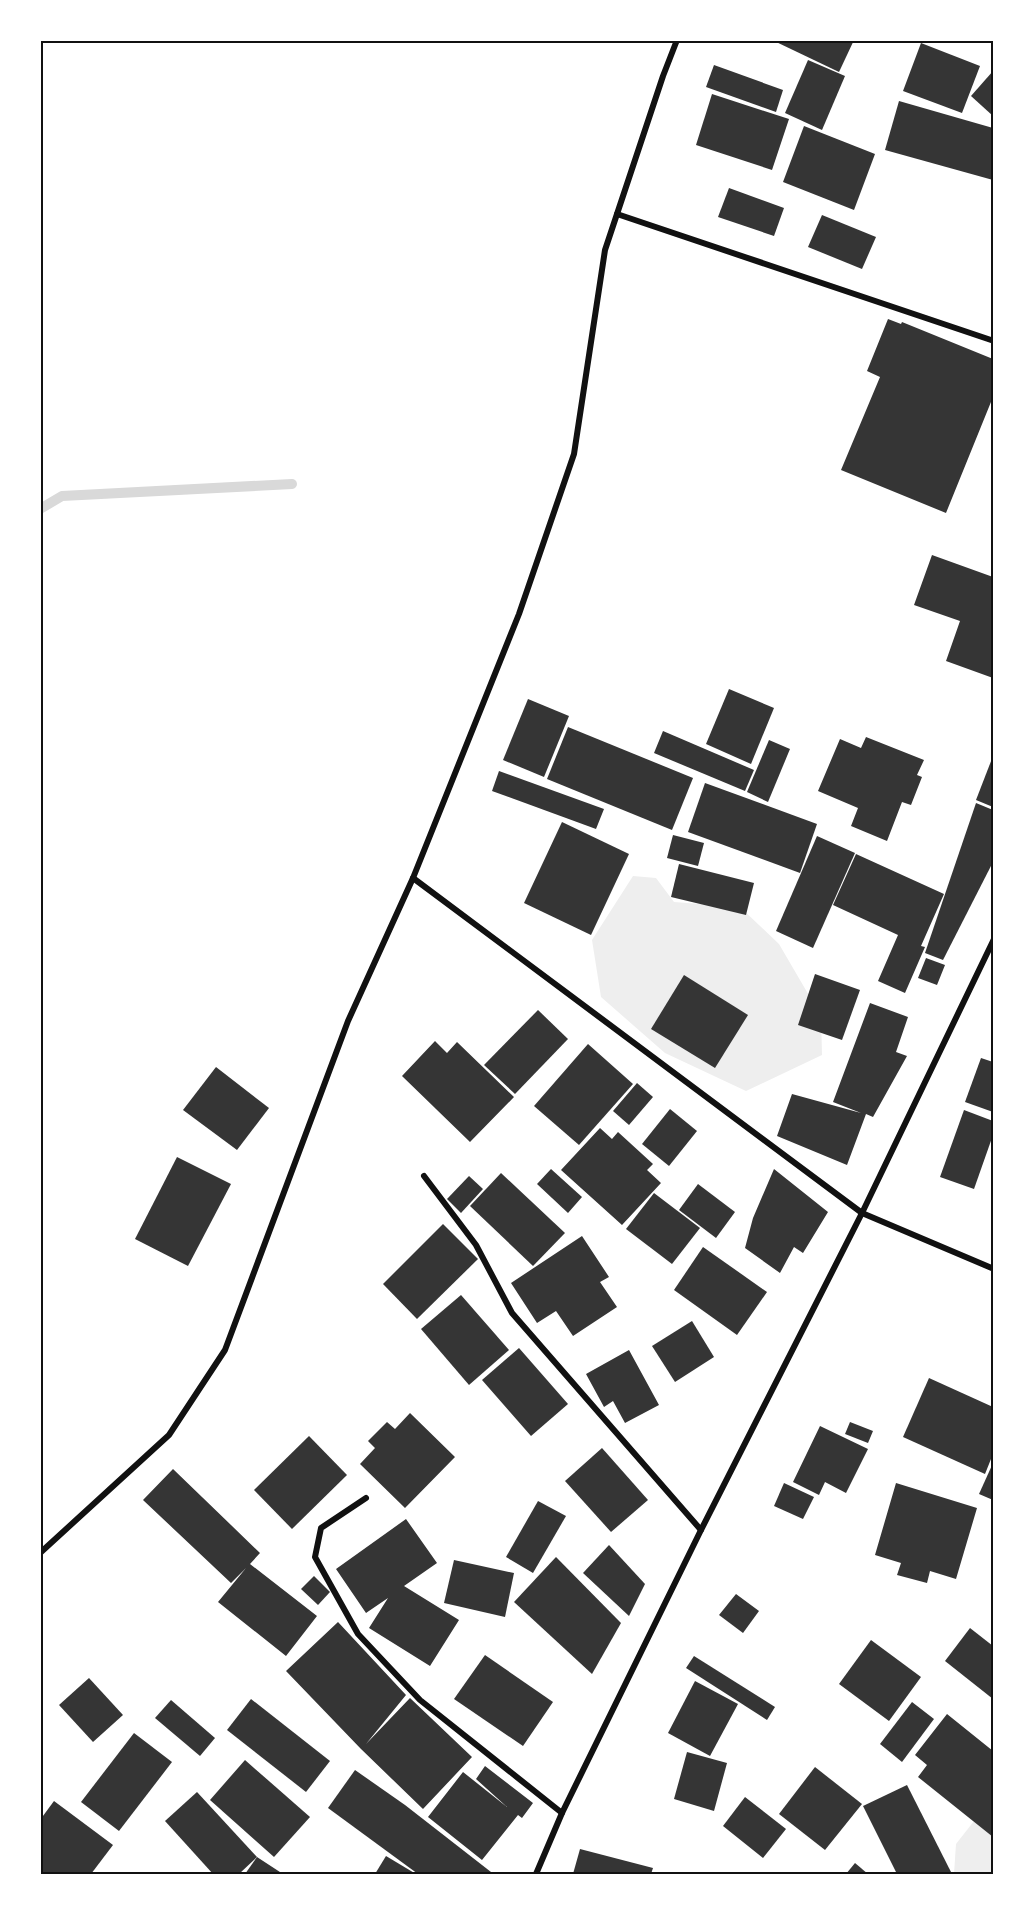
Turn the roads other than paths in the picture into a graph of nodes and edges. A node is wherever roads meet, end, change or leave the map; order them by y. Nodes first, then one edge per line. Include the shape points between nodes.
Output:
1 (677, 40) edge
2 (617, 214) junction
3 (993, 341) edge
4 (413, 878) junction
5 (993, 939) edge
6 (424, 1176) dead end
7 (862, 1213) junction
8 (993, 1269) edge
9 (366, 1498) dead end
10 (701, 1530) junction
11 (40, 1553) edge
12 (562, 1813) junction
13 (536, 1875) edge

1 - 2 street
2 - 3 street
2 - 4 street via 605,250 574,454 519,614
4 - 7 street
4 - 11 street via 348,1021 225,1350 169,1435
5 - 7 street
6 - 10 street via 476,1245 512,1313
7 - 8 street
7 - 10 street
9 - 12 street via 321,1528 315,1557 358,1634 420,1700
10 - 12 street
12 - 13 street

